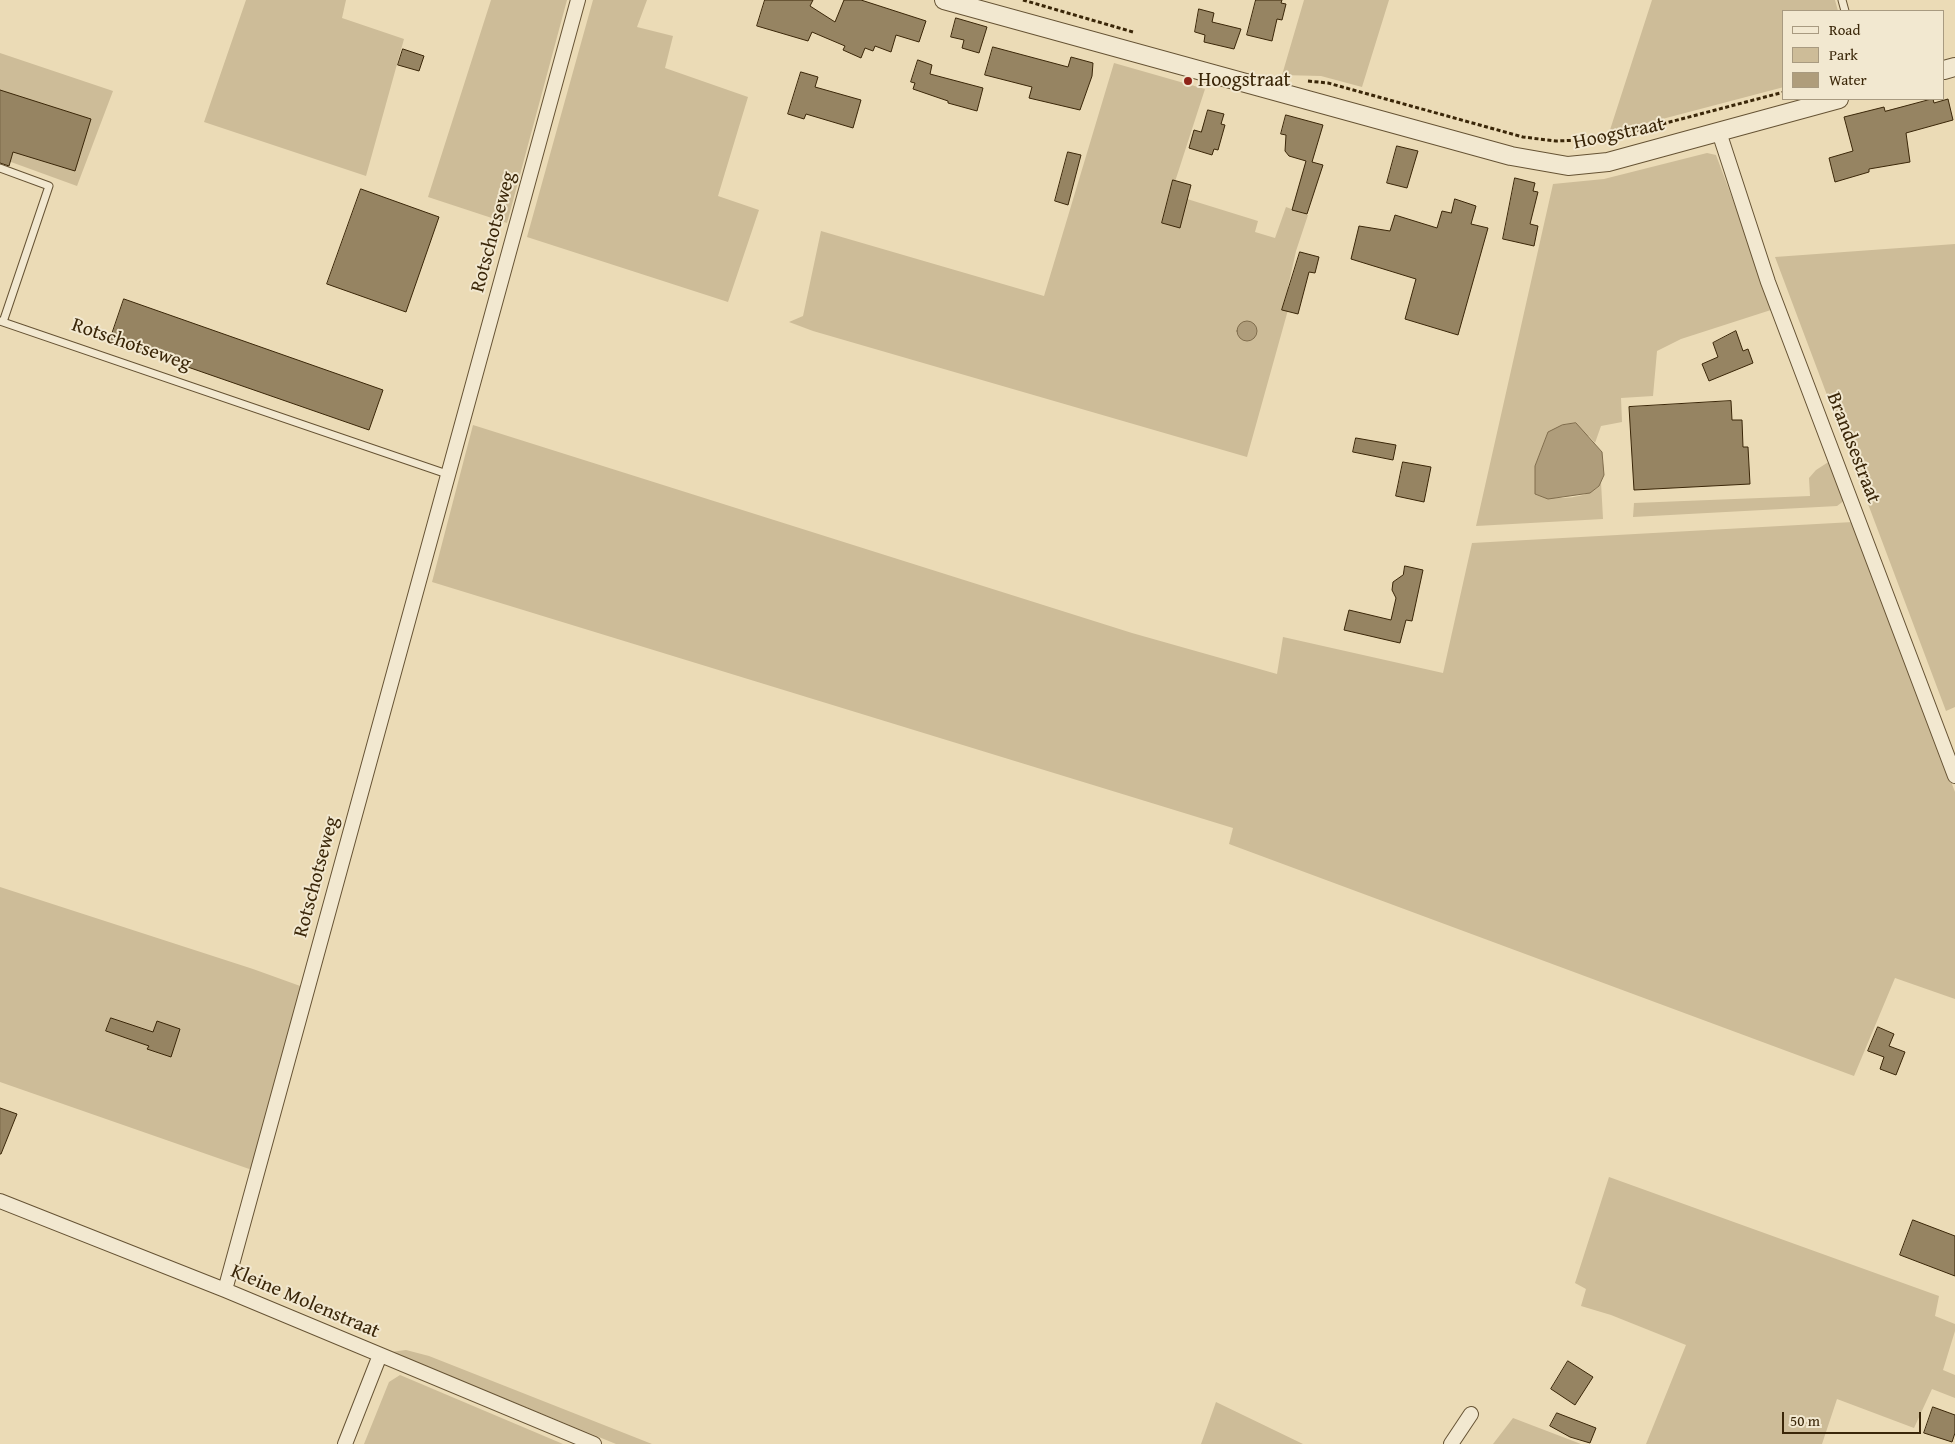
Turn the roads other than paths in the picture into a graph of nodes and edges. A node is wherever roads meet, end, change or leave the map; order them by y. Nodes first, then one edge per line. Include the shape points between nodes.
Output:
1 (578, 0) edge
2 (944, 0) edge
3 (1835, 100) edge
4 (1719, 132) junction
5 (0, 168) edge
6 (1, 322) edge
7 (447, 474) junction
8 (1955, 776) edge
9 (0, 1201) edge
10 (225, 1290) junction
11 (380, 1355) junction
12 (1471, 1414) dead end
13 (345, 1444) edge
14 (594, 1444) edge
15 (1451, 1444) edge

1 - 7 street, Rotschotseweg
2 - 4 street, Hoogstraat via 1534,162 1568,166 1600,163
3 - 4 street, Hoogstraat
4 - 8 street, Brandsestraat via 1765,273
5 - 6 lane via 49,186
6 - 7 lane, Rotschotseweg
7 - 10 street, Rotschotseweg
9 - 10 street, Kleine Molenstraat
10 - 11 street, Kleine Molenstraat
11 - 13 street
11 - 14 street, Kleine Molenstraat
12 - 15 street

